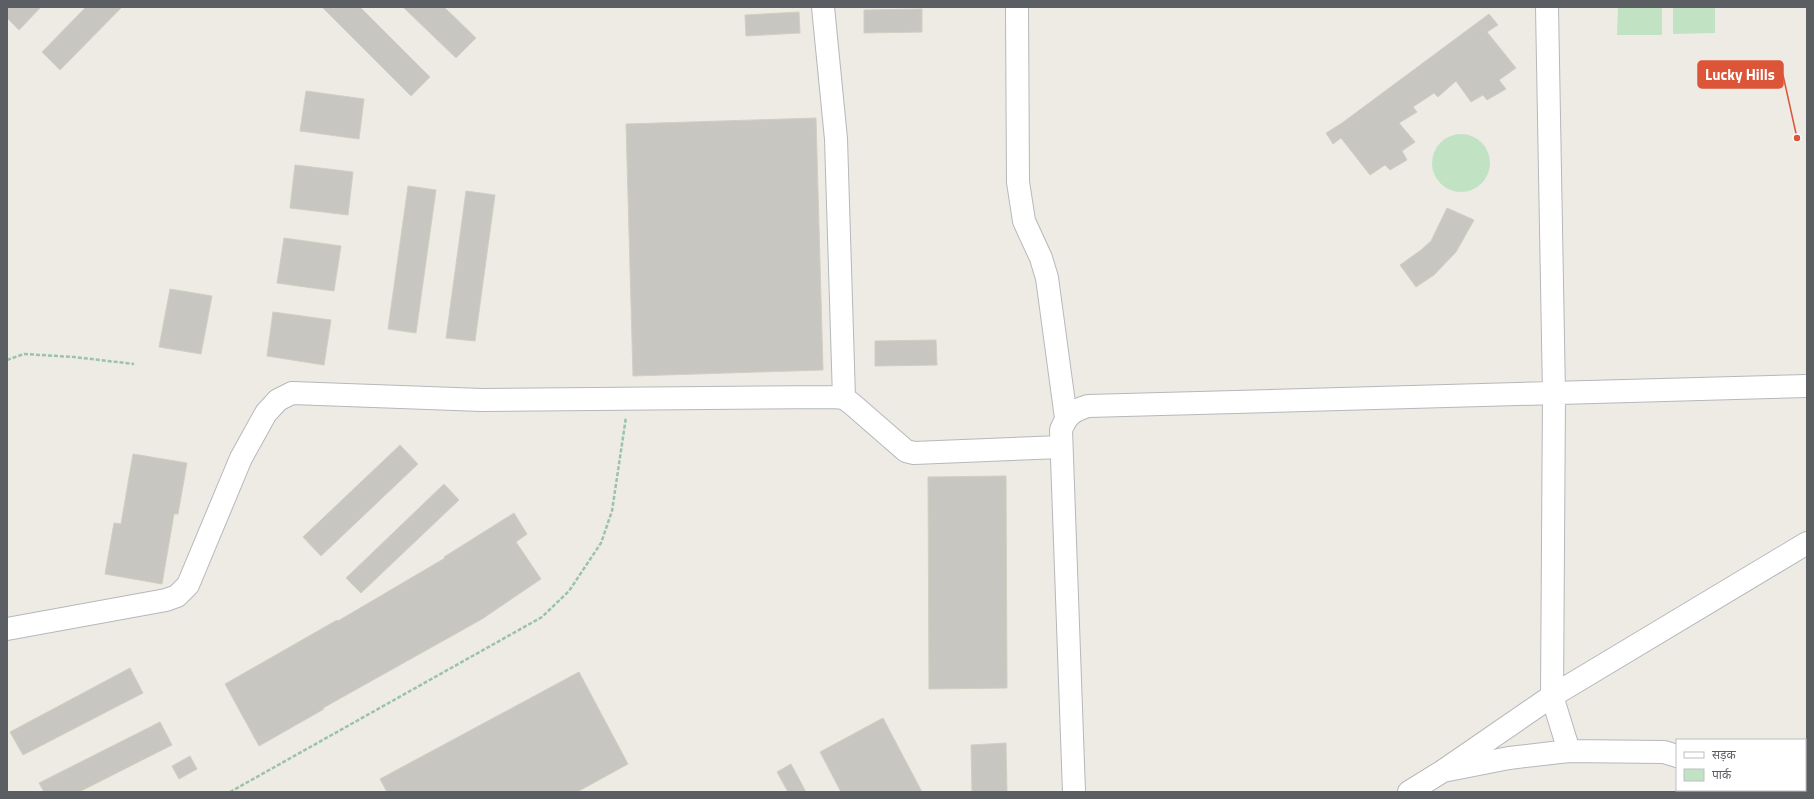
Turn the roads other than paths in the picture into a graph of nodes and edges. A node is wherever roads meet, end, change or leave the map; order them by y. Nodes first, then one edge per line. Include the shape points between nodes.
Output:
1 (823, 7) edge
2 (1017, 7) edge
3 (1547, 7) edge
4 (1807, 386) edge
5 (1554, 394) junction
6 (844, 398) junction
7 (1066, 418) junction
8 (1061, 447) junction
9 (1807, 542) edge
10 (7, 629) edge
11 (1552, 696) junction
12 (1569, 751) junction
13 (1676, 756) edge
14 (1443, 771) junction
15 (1074, 792) edge
16 (1409, 792) edge

1 - 6 street via 836,139
2 - 7 street via 1018,182 1024,221 1046,272
3 - 5 street
4 - 5 street
5 - 7 street via 1088,406 1076,409
5 - 11 street
6 - 8 street via 906,451 914,453
6 - 10 street via 482,400 292,393 278,400 266,413 241,458 188,585 176,596 166,600
7 - 8 street via 1060,430
8 - 15 street
9 - 11 street
11 - 12 street
11 - 14 street
12 - 13 street via 1664,752
12 - 14 street via 1509,758
14 - 16 street

